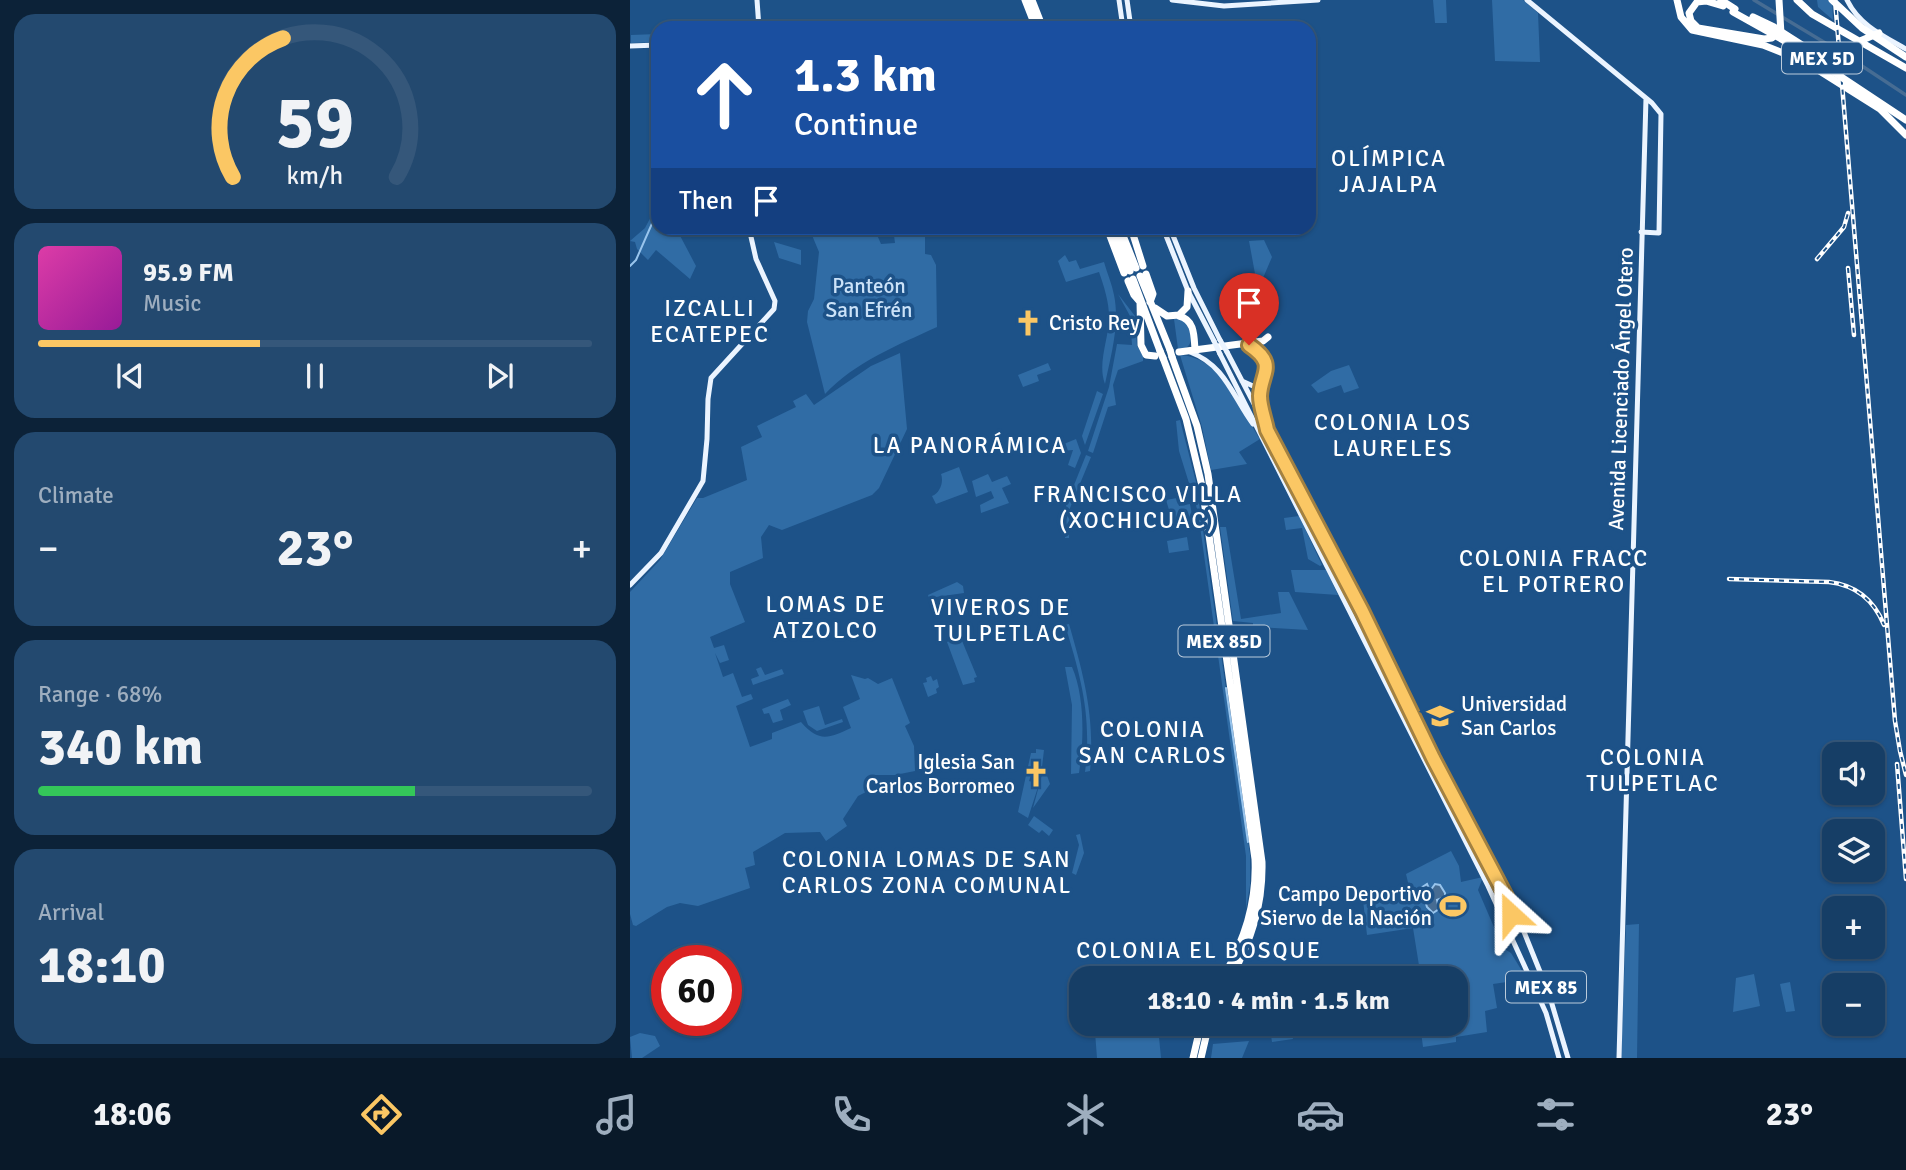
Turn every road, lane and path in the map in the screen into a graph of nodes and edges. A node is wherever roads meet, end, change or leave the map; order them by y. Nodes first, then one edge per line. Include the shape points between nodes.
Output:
1 (757, 0) edge
2 (1025, 0) edge
3 (1032, 0) edge
4 (1119, 0) edge
5 (1127, 0) edge
6 (1172, 0) edge
7 (1318, 0) edge
8 (1527, 0) edge
9 (1677, 0) edge
10 (1714, 0) edge
11 (1797, 0) edge
12 (1832, 0) edge
13 (1838, 0) edge
14 (1847, 0) edge
15 (1779, 1) edge
16 (1722, 3) edge
17 (1734, 10) junction
18 (758, 21) edge
19 (1033, 21) edge
20 (1040, 21) edge
21 (1122, 21) edge
22 (1130, 21) edge
23 (1780, 24) junction
24 (1879, 33) junction
25 (1889, 39) junction
26 (1860, 41) junction
27 (651, 45) edge
28 (630, 46) edge
29 (1906, 53) edge
30 (1797, 58) junction
31 (1896, 62) junction
32 (1906, 68) edge
33 (1646, 98) junction
34 (1906, 114) edge
35 (1906, 120) edge
36 (1906, 135) edge
37 (1641, 232) junction
38 (751, 235) edge
39 (1108, 235) edge
40 (1116, 235) edge
41 (1122, 235) edge
42 (1132, 235) edge
43 (1164, 235) edge
44 (1173, 235) edge
45 (1135, 274) junction
46 (1188, 291) junction
47 (1140, 302) junction
48 (1150, 302) junction
49 (1178, 316) junction
50 (1207, 327) junction
51 (1193, 331) junction
52 (1268, 338) dead end
53 (1217, 340) junction
54 (1243, 344) junction
55 (1180, 352) junction
56 (1224, 353) junction
57 (1159, 355) junction
58 (1240, 378) junction
59 (1264, 432) junction
60 (1211, 520) junction
61 (630, 585) edge
62 (1513, 910) junction
63 (1501, 915) junction
64 (1241, 952) junction
65 (1231, 966) edge
66 (1236, 966) edge
67 (1198, 1036) edge
68 (1206, 1036) edge
69 (1193, 1058) edge
70 (1200, 1058) edge
71 (1559, 1058) edge
72 (1568, 1058) edge
73 (1619, 1058) edge

1 - 18 main road
2 - 19 highway
3 - 20 highway
4 - 21 main road
5 - 22 main road
6 - 7 main road via 1224,6
8 - 33 main road
9 - 30 highway via 1681,17 1692,30 1763,45
10 - 16 highway, MEX 5D
11 - 26 highway via 1812,14
12 - 29 highway, bridge via 1862,28
13 - 29 highway, bridge
14 - 24 main road via 1857,17
15 - 23 highway
16 - 17 highway, MEX 5D
16 - 23 highway via 1697,2 1689,13 1691,21 1698,28 1765,39 1775,36
17 - 34 highway, MEX 5D, bridge via 1774,27
17 - 35 highway, MEX 5D, bridge
23 - 30 highway via 1784,42
24 - 25 main road
24 - 26 highway
25 - 29 main road
25 - 31 highway
26 - 31 highway
27 - 28 main road
30 - 36 highway via 1880,109
31 - 32 highway
33 - 37 main road, Avenida Licenciado Ángel Otero
33 - 37 main road via 1662,117 1660,212 1659,233
37 - 73 main road, Avenida Licenciado Ángel Otero
38 - 61 main road via 775,305 766,321 711,378 704,477 661,553
39 - 45 highway
40 - 45 highway
41 - 45 highway
42 - 45 highway
43 - 46 main road, MEX 85
44 - 53 main road, MEX 85
45 - 47 highway via 1134,295
45 - 48 highway via 1153,294
46 - 49 highway via 1187,307
46 - 50 main road, MEX 85
47 - 57 highway, MEX 85D
47 - 57 highway via 1141,348 1146,355
48 - 49 highway via 1163,314
48 - 55 highway, MEX 85D
49 - 51 highway via 1189,321
50 - 51 main road via 1197,325
50 - 53 main road, MEX 85
51 - 55 highway
52 - 54 highway
53 - 56 main road, MEX 85, bridge
54 - 55 highway
54 - 58 main road via 1257,354 1263,370 1255,385
54 - 59 main road via 1258,352 1266,365 1260,397
55 - 59 main road via 1202,358 1220,370 1250,420
55 - 60 highway, MEX 85D
56 - 58 main road, MEX 85
56 - 59 main road, MEX 85
57 - 60 highway, MEX 85D via 1191,435
58 - 59 main road, MEX 85
59 - 62 main road, MEX 85 via 1362,611
59 - 63 main road, MEX 85
60 - 64 highway, MEX 85D via 1263,875 1253,931
62 - 63 main road via 1508,916
62 - 72 main road, MEX 85 via 1549,994
63 - 71 main road, MEX 85 via 1546,1013
64 - 65 highway, MEX 85D
64 - 66 highway, MEX 85D
67 - 69 highway
68 - 70 highway

